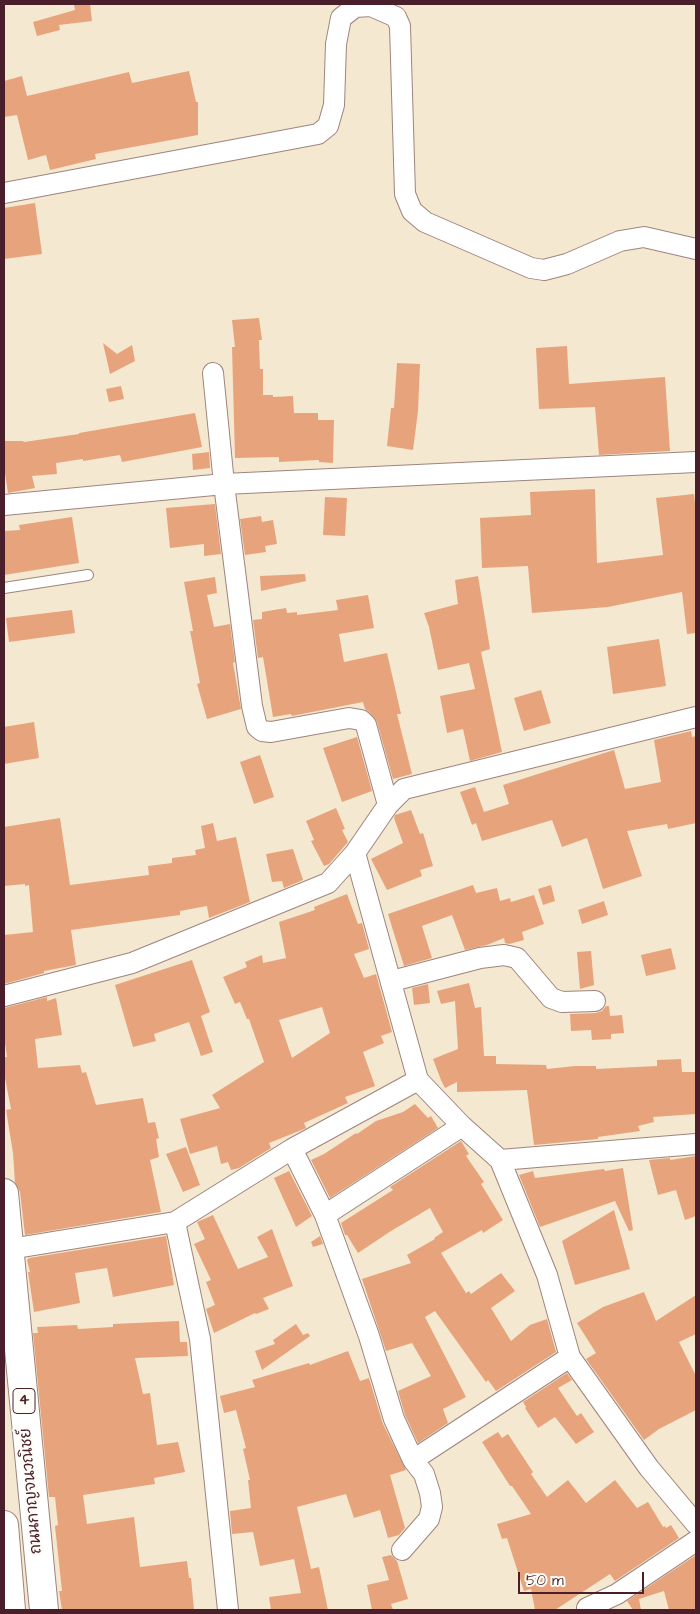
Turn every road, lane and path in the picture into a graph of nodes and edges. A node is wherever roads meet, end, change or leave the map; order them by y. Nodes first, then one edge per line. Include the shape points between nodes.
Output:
1 (342, 11) edge
2 (4, 193) edge
3 (696, 249) edge
4 (213, 373) dead end
5 (696, 462) edge
6 (224, 484) junction
7 (4, 505) edge
8 (88, 575) dead end
9 (4, 588) edge
10 (696, 717) edge
11 (388, 805) junction
12 (355, 853) junction
13 (392, 981) junction
14 (4, 996) edge
15 (595, 1001) dead end
16 (418, 1080) junction
17 (462, 1126) junction
18 (696, 1144) edge
19 (292, 1149) junction
20 (500, 1160) junction
21 (4, 1193) edge
22 (325, 1214) junction
23 (176, 1222) junction
24 (10, 1249) junction
25 (570, 1357) junction
26 (413, 1460) junction
27 (4, 1524) edge
28 (696, 1524) edge
29 (696, 1542) edge
30 (402, 1550) dead end
31 (587, 1608) dead end
32 (12, 1610) edge
33 (44, 1610) edge
34 (228, 1610) edge

1 - 2 street via 336,44 334,105 328,126 318,134
1 - 3 street via 371,6 396,16 400,26 405,194 412,211 426,222 531,268 544,270 567,264 620,241 644,236
4 - 6 street
5 - 6 street
6 - 7 street
6 - 11 street via 252,706 258,727 271,732 349,718 361,720 366,725
8 - 9 lane
10 - 11 street via 404,789
11 - 12 street
12 - 13 street
12 - 14 street via 328,883 141,959
13 - 15 street via 480,958 504,956 517,958 551,998 562,1002
13 - 16 street
16 - 17 street
16 - 19 street
17 - 20 street
17 - 22 street
18 - 20 street
19 - 22 street
19 - 23 street
20 - 25 street via 547,1275
21 - 24 highway, ถนนกาญจนวณิชย์ / 4
22 - 26 street via 369,1336 394,1419
23 - 24 street
23 - 34 street via 200,1339
24 - 33 highway, ถนนกาญจนวณิชย์ / 4
25 - 26 street
25 - 28 street via 649,1468
26 - 30 street via 424,1474 432,1507 429,1520
27 - 32 highway, ถนนกาญจนวณิชย์
29 - 31 street via 617,1594

